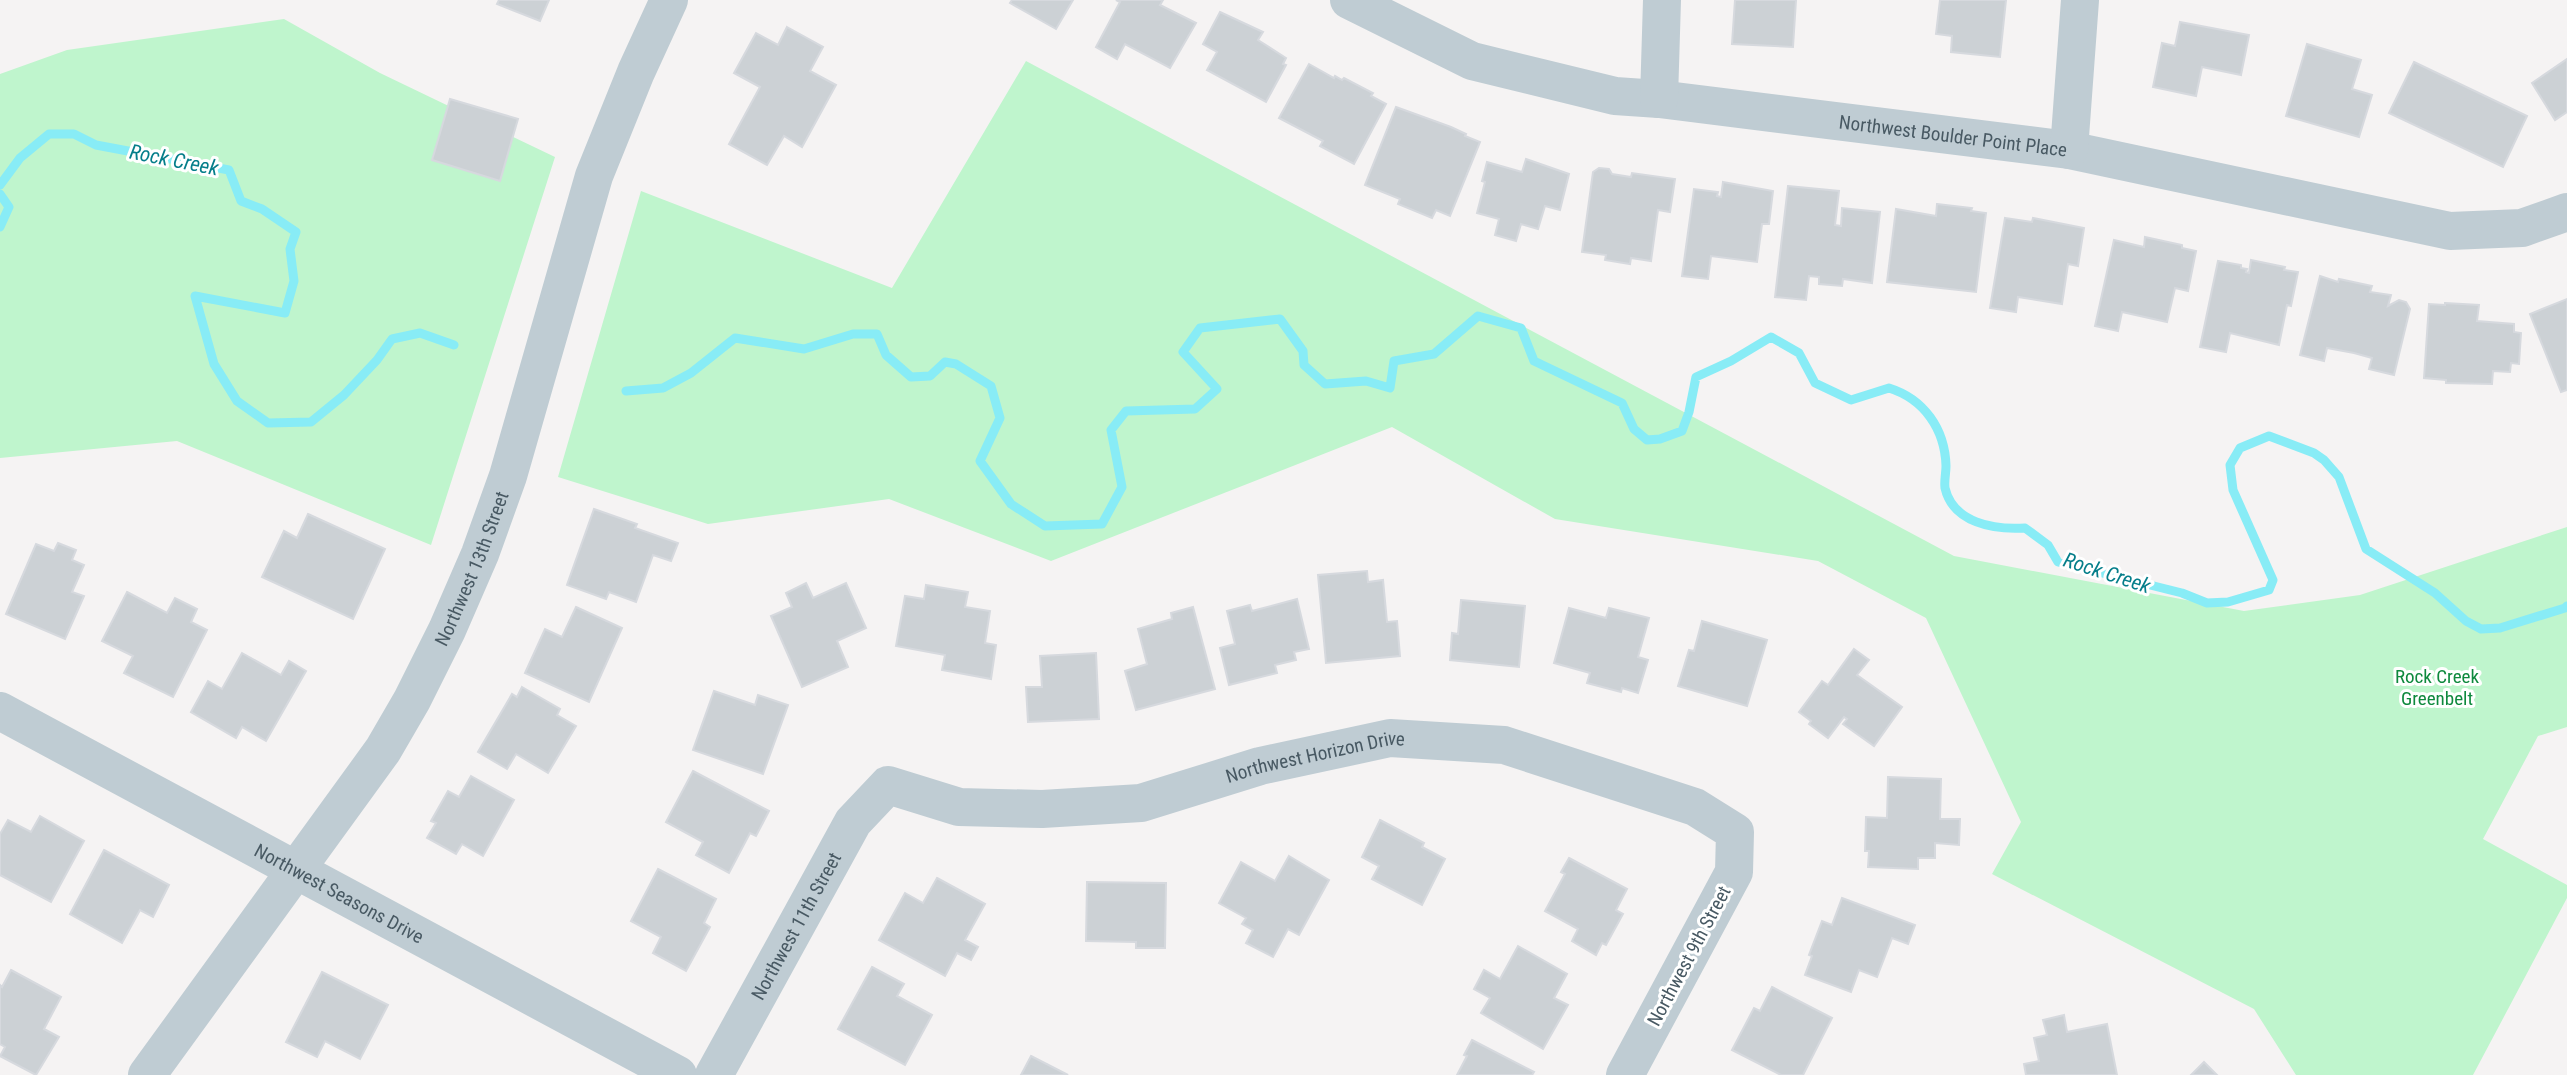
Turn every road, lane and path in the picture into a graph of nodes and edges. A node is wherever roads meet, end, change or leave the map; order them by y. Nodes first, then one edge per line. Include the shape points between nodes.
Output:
1 (669, 0) edge
2 (1349, 0) edge
3 (1662, 0) edge
4 (2080, 0) edge
5 (1659, 99) junction
6 (2069, 150) junction
7 (2567, 212) edge
8 (0, 711) edge
9 (888, 785) joint
10 (1735, 832) joint
11 (295, 869) junction
12 (147, 1075) edge
13 (678, 1075) edge
14 (714, 1075) edge
15 (1625, 1075) edge

1 - 11 street, Northwest 13th Street via 594,176 508,475 480,554 412,700 383,750
2 - 5 street, Northwest Boulder Point Place via 1472,61 1615,96
3 - 5 street
4 - 6 street
5 - 6 street, Northwest Boulder Point Place
6 - 7 street, Northwest Boulder Point Place via 2450,231 2522,228
8 - 11 street, Northwest Seasons Drive
9 - 10 street, Northwest Horizon Drive via 959,807 1042,809 1141,803 1260,766 1390,738 1504,746 1695,807
9 - 14 street, Northwest 11th Street via 853,822
10 - 15 street, Northwest 9th Street via 1734,872
11 - 12 street, Northwest 13th Street
11 - 13 street, Northwest Seasons Drive

